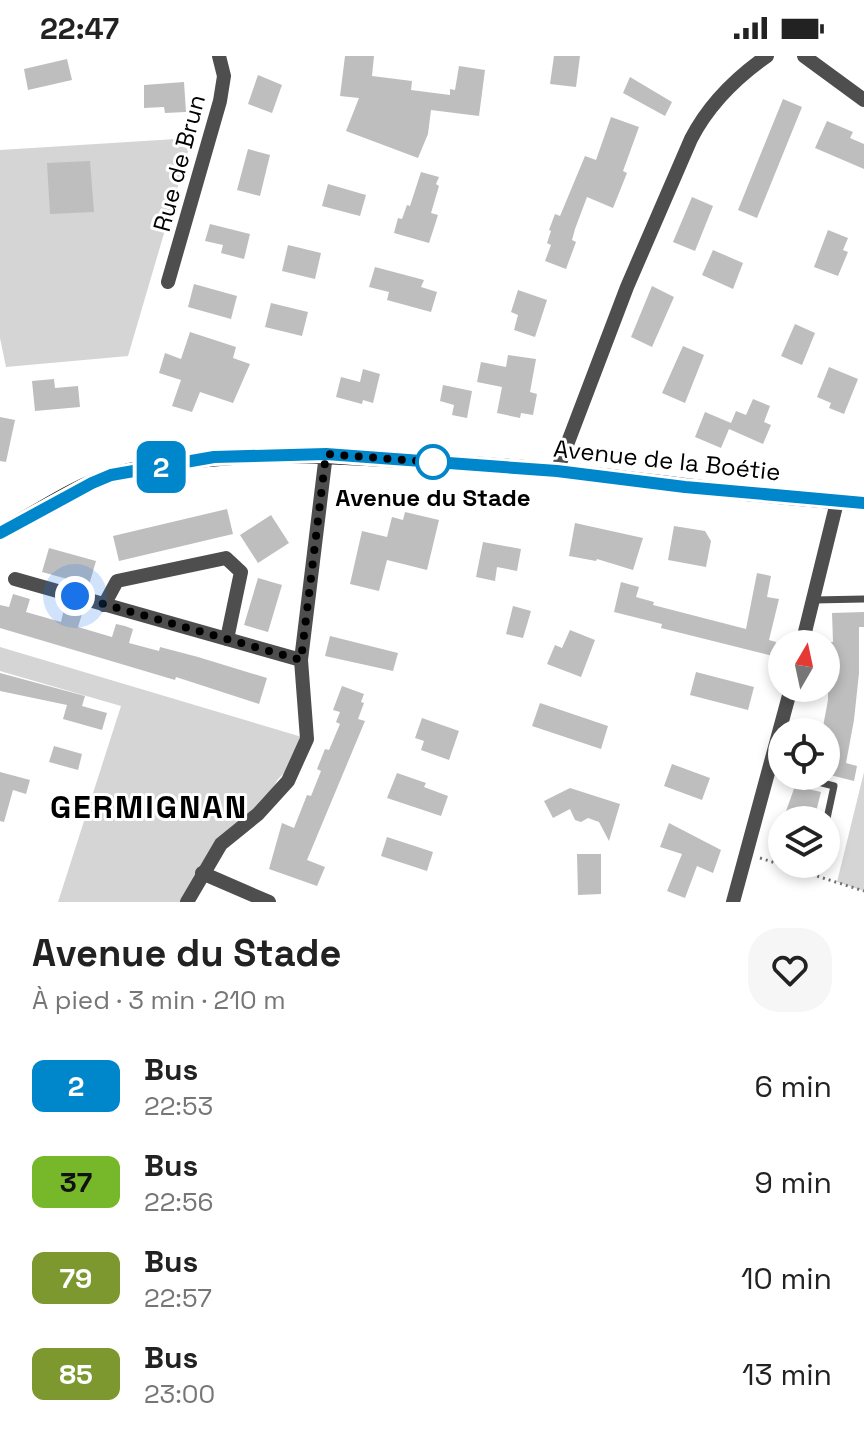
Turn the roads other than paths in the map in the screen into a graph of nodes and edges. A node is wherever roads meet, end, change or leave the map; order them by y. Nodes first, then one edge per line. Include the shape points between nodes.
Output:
1 (219, 56) edge
2 (767, 56) edge
3 (804, 56) edge
4 (864, 100) edge
5 (168, 282) dead end
6 (326, 454) junction
7 (557, 471) junction
8 (837, 502) junction
9 (864, 503) edge
10 (0, 533) edge
11 (15, 579) dead end
12 (864, 599) edge
13 (814, 600) junction
14 (104, 605) junction
15 (806, 630) edge
16 (227, 639) junction
17 (301, 660) junction
18 (769, 790) edge
19 (202, 873) junction
20 (187, 902) edge
21 (269, 902) edge
22 (733, 902) edge

1 - 5 street, Rue de Brun via 224,76 220,101
2 - 7 street via 743,73 691,139
3 - 4 street
6 - 7 main road, Avenue de la Boétie
6 - 10 main road, Avenue de la Boétie via 214,457 111,475
6 - 17 street
7 - 8 main road, Avenue de la Boétie
8 - 9 main road, Avenue de la Boétie
8 - 13 street
11 - 14 street
12 - 13 lane
13 - 15 street
14 - 16 street
14 - 16 street via 117,581 226,558 241,572
16 - 17 street
17 - 19 street via 307,739 299,759 288,781 221,844
18 - 22 street
19 - 20 street
19 - 21 street

